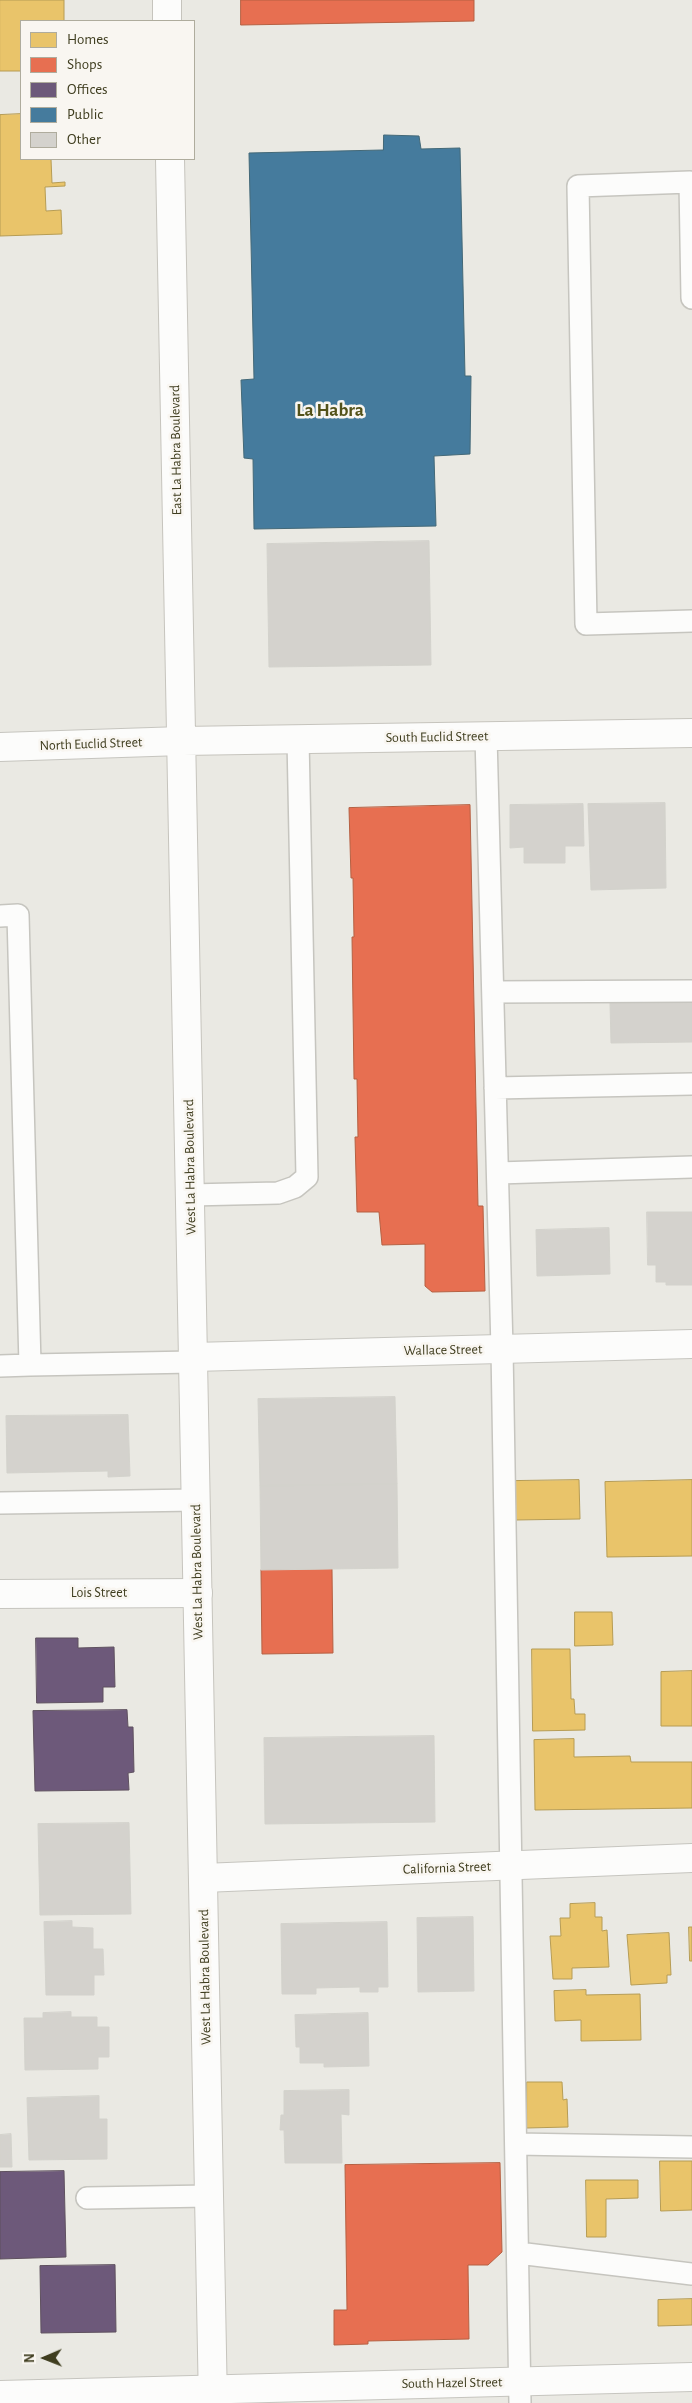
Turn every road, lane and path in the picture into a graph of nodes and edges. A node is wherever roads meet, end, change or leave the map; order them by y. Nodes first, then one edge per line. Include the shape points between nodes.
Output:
1 (167, 0) edge
2 (168, 20) edge
3 (170, 160) edge
4 (692, 298) edge
5 (692, 621) edge
6 (692, 733) edge
7 (486, 736) junction
8 (298, 739) junction
9 (182, 741) junction
10 (0, 747) edge
11 (0, 916) edge
12 (692, 991) edge
13 (493, 992) junction
14 (692, 1084) edge
15 (495, 1088) junction
16 (692, 1167) edge
17 (498, 1173) junction
18 (190, 1195) junction
19 (692, 1344) edge
20 (502, 1349) junction
21 (193, 1360) junction
22 (30, 1365) junction
23 (0, 1366) edge
24 (196, 1500) junction
25 (0, 1502) edge
26 (198, 1593) junction
27 (0, 1594) edge
28 (692, 1858) edge
29 (512, 1865) junction
30 (203, 1878) junction
31 (516, 2144) junction
32 (692, 2147) edge
33 (209, 2196) junction
34 (87, 2198) dead end
35 (518, 2253) junction
36 (692, 2274) edge
37 (692, 2377) edge
38 (520, 2392) edge
39 (0, 2394) edge
40 (212, 2396) edge

1 - 2 main road
3 - 9 main road, East La Habra Boulevard
4 - 5 lane via 690,182 578,186 586,624
6 - 7 main road, South Euclid Street
7 - 8 main road, South Euclid Street
7 - 13 lane
8 - 9 main road, South Euclid Street
8 - 18 lane via 307,1177 295,1187 278,1193
9 - 10 main road, North Euclid Street
9 - 18 main road, West La Habra Boulevard
11 - 22 lane via 18,915
12 - 13 lane
13 - 15 lane
14 - 15 lane
15 - 17 lane
16 - 17 lane
17 - 20 lane
18 - 21 main road, West La Habra Boulevard
19 - 20 main road, Wallace Street
20 - 21 main road, Wallace Street
20 - 29 lane
21 - 22 lane
21 - 24 main road, West La Habra Boulevard
22 - 23 lane
24 - 25 lane
24 - 26 main road, West La Habra Boulevard
26 - 27 main road, Lois Street
26 - 30 main road, West La Habra Boulevard
28 - 29 main road, California Street
29 - 30 main road, California Street
29 - 31 lane
30 - 33 main road, West La Habra Boulevard
31 - 32 lane
31 - 35 lane
33 - 34 lane
33 - 40 main road, West La Habra Boulevard
35 - 36 lane
35 - 38 lane
37 - 38 main road, South Hazel Street
38 - 40 main road, South Hazel Street
39 - 40 main road, South Hazel Street

